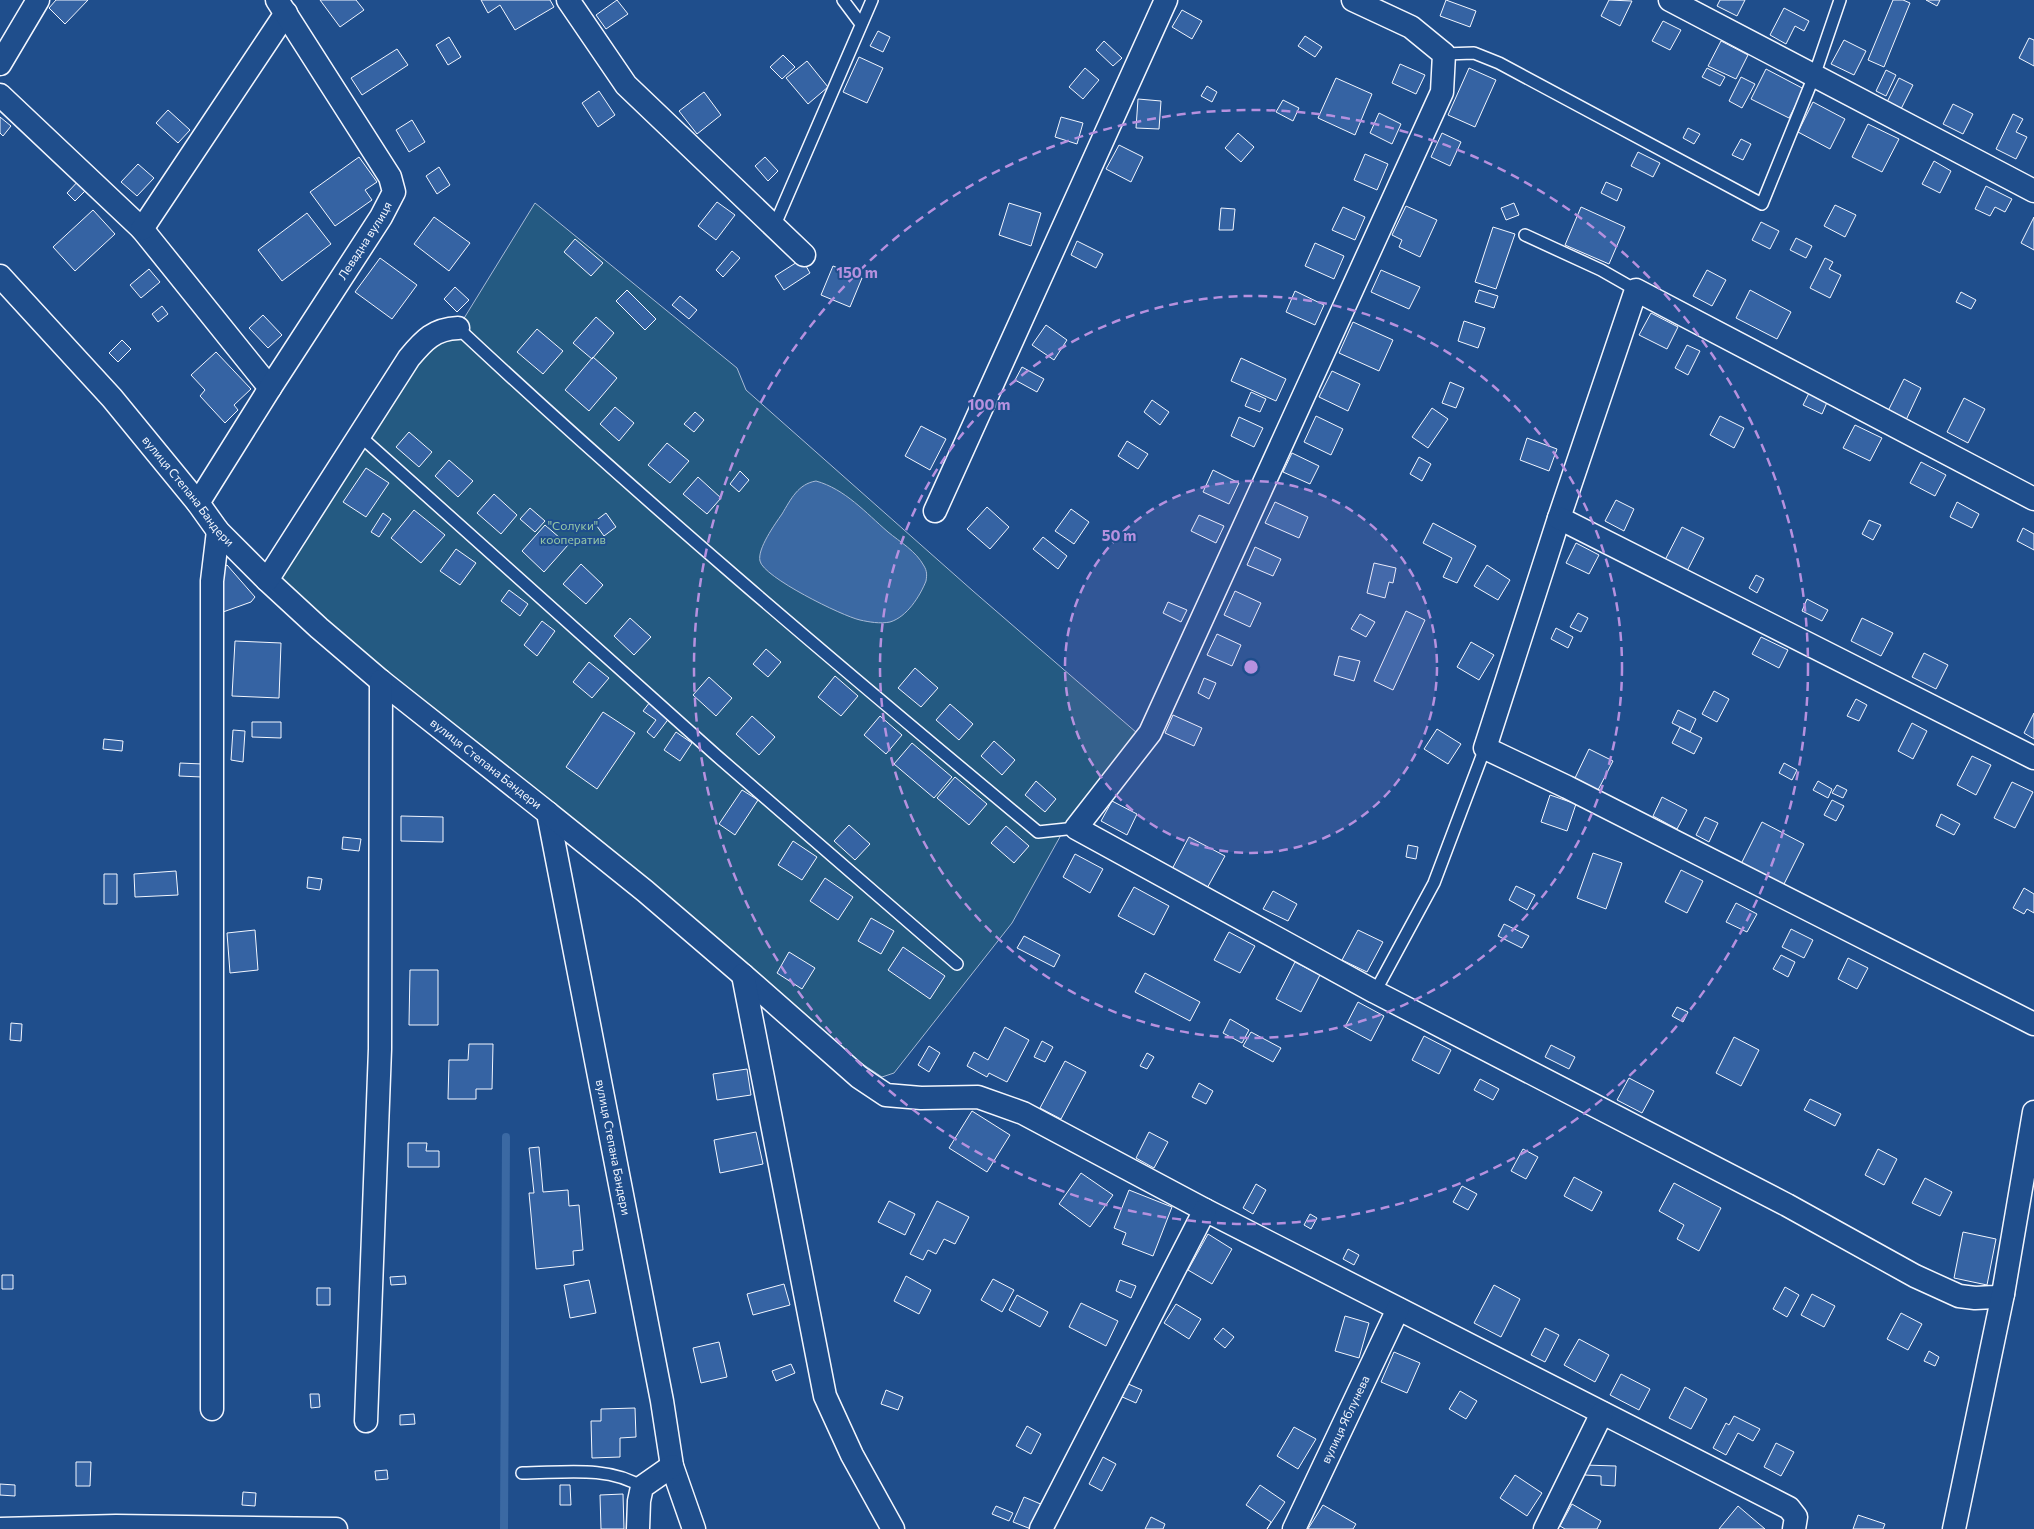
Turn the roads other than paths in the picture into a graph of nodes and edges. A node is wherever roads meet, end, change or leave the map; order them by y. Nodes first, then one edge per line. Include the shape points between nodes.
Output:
1 (38, 0) edge
2 (568, 0) edge
3 (843, 0) edge
4 (872, 0) edge
5 (1166, 0) edge
6 (1353, 0) edge
7 (1670, 0) edge
8 (1840, 0) edge
9 (281, 6) edge
10 (862, 24) junction
11 (1444, 54) junction
12 (0, 64) edge
13 (1814, 76) junction
14 (0, 95) edge
15 (2034, 192) edge
16 (774, 227) junction
17 (142, 229) junction
18 (1525, 235) dead end
19 (804, 255) dead end
20 (0, 276) edge
21 (1636, 290) junction
22 (458, 328) joint
23 (270, 388) junction
24 (360, 436) junction
25 (2034, 499) edge
26 (198, 503) junction
27 (935, 511) dead end
28 (1559, 518) junction
29 (218, 531) junction
30 (267, 580) junction
31 (381, 682) junction
32 (1485, 748) junction
33 (2034, 758) edge
34 (548, 813) junction
35 (1076, 828) junction
36 (957, 964) dead end
37 (743, 975) junction
38 (1375, 992) junction
39 (2034, 1024) edge
40 (2034, 1112) edge
41 (1205, 1210) junction
42 (2003, 1294) junction
43 (1398, 1309) junction
44 (212, 1409) dead end
45 (1602, 1412) junction
46 (366, 1421) dead end
47 (672, 1466) junction
48 (522, 1473) dead end
49 (642, 1487) junction
50 (116, 1528) edge
51 (0, 1529) edge
52 (336, 1529) edge
53 (638, 1529) edge
54 (694, 1529) edge
55 (893, 1529) edge
56 (1041, 1529) edge
57 (1294, 1529) edge
58 (1545, 1529) edge
59 (1794, 1529) edge
60 (1954, 1529) edge

1 - 12 street
2 - 16 street via 626,85
3 - 10 lane
4 - 10 lane
5 - 27 street
6 - 11 street via 1411,28
7 - 13 street
8 - 13 lane
9 - 17 street, Левадна вулиця
9 - 23 street, Левадна вулиця via 390,176 394,192 382,218
10 - 16 lane
11 - 13 lane via 1474,53 1499,63 1762,204
11 - 35 street via 1442,92 1150,734
13 - 15 street
14 - 17 street
16 - 19 street
17 - 23 street
18 - 21 lane
20 - 26 street, вулиця Степана Бандери via 112,398
21 - 25 street
21 - 28 street
22 - 24 street via 438,331 418,347
22 - 35 lane via 561,424 831,659 1038,832
23 - 26 street, Левадна вулиця
24 - 30 street
24 - 36 lane via 717,756
26 - 29 street, вулиця Степана Бандери
28 - 32 street
28 - 33 street
29 - 30 street, вулиця Степана Бандери
29 - 44 street via 212,581
30 - 31 street, вулиця Степана Бандери
31 - 34 street, вулиця Степана Бандери
31 - 46 street via 380,1049
32 - 38 lane via 1434,883
32 - 39 street
34 - 37 street
34 - 47 street, вулиця Степана Бандери
35 - 38 street
37 - 41 street via 859,1077 886,1095 978,1097 1023,1113
37 - 55 street via 825,1396
38 - 42 street via 1787,1205 1932,1285 1959,1296 1975,1298
40 - 42 street
41 - 43 street
41 - 56 street
42 - 60 street
43 - 45 street
43 - 57 street, вулиця Яблунева
45 - 58 street
45 - 59 street via 1789,1508 1796,1517
47 - 49 street
47 - 54 street, вулиця Степана Бандери
48 - 49 lane via 592,1472 630,1480
49 - 53 street
50 - 51 street
50 - 52 street

